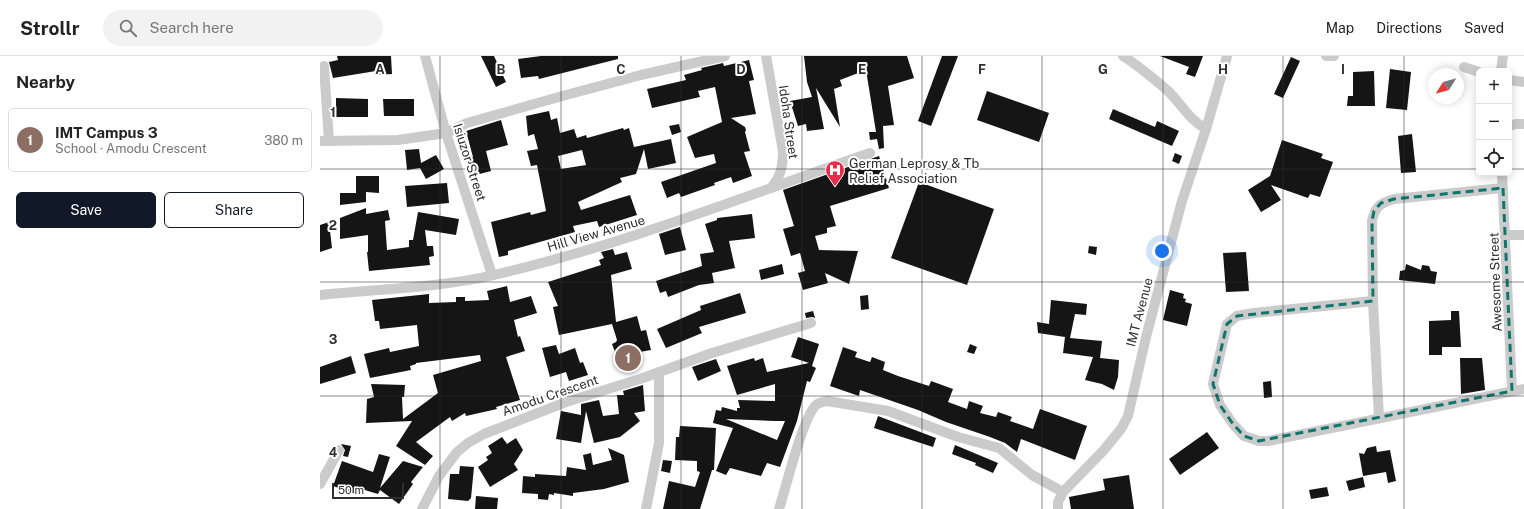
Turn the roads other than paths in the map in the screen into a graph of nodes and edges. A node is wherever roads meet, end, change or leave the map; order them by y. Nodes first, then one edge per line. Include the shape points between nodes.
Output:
1 (425, 56) edge
2 (725, 56) edge
3 (766, 56) edge
4 (1123, 56) edge
5 (1227, 56) edge
6 (1326, 56) edge
7 (1334, 56) edge
8 (1503, 56) edge
9 (324, 66) dead end
10 (1464, 67) dead end
11 (1501, 68) edge
12 (1476, 71) edge
13 (1512, 80) edge
14 (1524, 82) edge
15 (1524, 124) edge
16 (1512, 125) edge
17 (1206, 129) junction
18 (446, 133) junction
19 (324, 141) edge
20 (870, 153) dead end
21 (1502, 176) edge
22 (771, 188) junction
23 (1503, 188) junction
24 (1506, 235) junction
25 (1524, 235) edge
26 (492, 275) junction
27 (320, 295) edge
28 (1373, 301) junction
29 (811, 323) dead end
30 (659, 372) junction
31 (1524, 389) edge
32 (1512, 391) junction
33 (1379, 418) junction
34 (339, 450) dead end
35 (320, 484) edge
36 (1063, 492) junction
37 (422, 509) edge
38 (646, 509) edge
39 (779, 509) edge
40 (1058, 509) edge

1 - 18 street, Isiuzor Street
2 - 18 street via 566,95 467,123
3 - 22 street, Idoha Street via 783,151 781,173
4 - 17 street via 1167,91 1193,121
5 - 17 street, IMT Avenue
6 - 7 street
8 - 11 street
9 - 19 street
10 - 12 street
13 - 14 street
15 - 16 street
17 - 36 street, IMT Avenue via 1180,208 1128,416 1100,455
18 - 19 street via 398,140
18 - 26 street, Isiuzor Street
20 - 22 street, Hill View Avenue
21 - 23 street, Awesome Street
22 - 26 street, Hill View Avenue via 623,240
23 - 24 street, Awesome Street
23 - 28 street via 1394,199 1381,203 1374,211 1372,221
24 - 25 street
24 - 32 street, Awesome Street
26 - 27 street, Hill View Avenue via 436,284
28 - 33 street
28 - 33 street via 1237,316 1227,324 1223,333 1213,384 1220,405 1233,424 1244,436 1259,441
29 - 30 street, Amodu Crescent
30 - 37 street, Amodu Crescent via 566,402 508,424 468,443 457,452 439,476
30 - 38 street via 659,443
31 - 32 street
32 - 33 street
34 - 35 street
36 - 39 street via 1032,474 999,448 958,437 888,411 827,401 815,406 807,423
36 - 40 street, IMT Avenue

